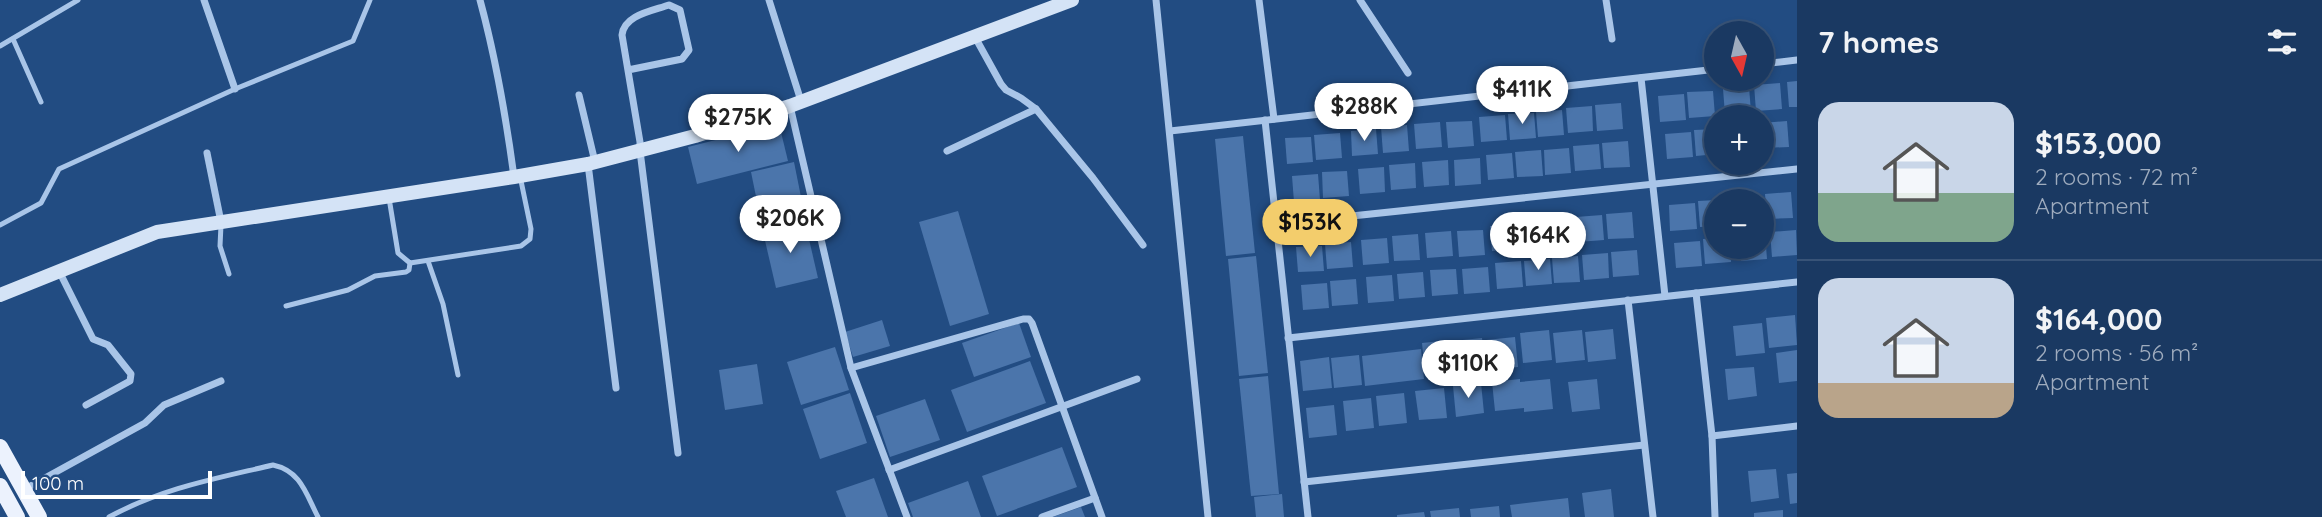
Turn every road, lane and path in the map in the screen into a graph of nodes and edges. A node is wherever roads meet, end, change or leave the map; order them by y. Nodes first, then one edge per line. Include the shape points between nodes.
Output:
1 (78, 0) edge
2 (204, 0) edge
3 (370, 0) edge
4 (480, 0) edge
5 (769, 0) edge
6 (1156, 0) edge
7 (1259, 0) edge
8 (1360, 0) edge
9 (1606, 0) edge
10 (1068, 1) edge
11 (975, 37) junction
12 (13, 39) junction
13 (1612, 39) dead end
14 (0, 46) edge
15 (1797, 60) edge
16 (1774, 63) edge
17 (628, 71) junction
18 (1704, 71) edge
19 (1408, 73) dead end
20 (1641, 78) junction
21 (236, 89) junction
22 (579, 95) dead end
23 (41, 102) dead end
24 (796, 104) junction
25 (1036, 109) junction
26 (1274, 119) junction
27 (1265, 120) junction
28 (1170, 131) junction
29 (640, 150) junction
30 (947, 150) dead end
31 (206, 153) dead end
32 (592, 163) junction
33 (1797, 169) edge
34 (517, 177) junction
35 (1653, 184) junction
36 (389, 197) junction
37 (221, 222) junction
38 (1276, 224) junction
39 (0, 225) edge
40 (1143, 245) dead end
41 (428, 261) junction
42 (410, 263) junction
43 (58, 271) junction
44 (229, 274) dead end
45 (1797, 282) edge
46 (1696, 293) junction
47 (0, 295) edge
48 (1665, 296) junction
49 (1628, 300) junction
50 (286, 306) dead end
51 (1288, 338) junction
52 (850, 368) junction
53 (458, 375) dead end
54 (1137, 379) dead end
55 (221, 381) dead end
56 (616, 388) dead end
57 (86, 405) dead end
58 (1063, 406) junction
59 (1797, 426) edge
60 (1712, 436) junction
61 (1644, 445) junction
62 (0, 447) edge
63 (678, 453) dead end
64 (889, 470) junction
65 (1304, 482) junction
66 (0, 486) edge
67 (25, 489) junction
68 (1095, 498) junction
69 (17, 517) edge
70 (39, 517) edge
71 (109, 517) edge
72 (318, 517) edge
73 (907, 517) edge
74 (1042, 517) edge
75 (1102, 517) edge
76 (1208, 517) edge
77 (1307, 517) edge
78 (1653, 517) edge
79 (1715, 517) edge

1 - 12 lane
2 - 21 street
3 - 21 lane via 353,41
4 - 34 street
5 - 24 street
6 - 28 street
7 - 26 street
8 - 19 street
9 - 13 street
10 - 11 street
11 - 24 street
11 - 25 street via 1006,90
12 - 14 lane
12 - 23 lane
15 - 16 street
17 - 17 street via 623,29 632,18 668,5 680,10 687,55
17 - 29 street
18 - 20 street
20 - 26 street
20 - 35 street
21 - 39 lane via 58,169 41,203
22 - 32 street
24 - 29 street
24 - 52 street
25 - 30 street
25 - 40 street
26 - 27 street
27 - 28 street
27 - 38 street
28 - 76 street
29 - 32 street
29 - 63 street
31 - 37 street
32 - 34 street
32 - 56 street
33 - 35 street
34 - 36 street
34 - 41 lane via 530,239 521,246
35 - 38 street
35 - 48 street
36 - 37 street
36 - 42 lane via 398,253
37 - 43 street via 157,232
37 - 44 lane via 220,246
38 - 51 street
41 - 42 lane
41 - 53 lane via 443,304
42 - 50 lane via 406,272 375,276 348,290
43 - 47 street
43 - 57 street via 93,339 108,345 131,374 130,381
45 - 46 street
46 - 48 street
46 - 60 street
48 - 49 street
49 - 51 street
49 - 61 street
51 - 65 street
52 - 58 street via 1023,319 1032,323
52 - 64 street
54 - 58 street
55 - 67 street via 164,405 145,423
58 - 64 street
58 - 68 street
59 - 60 street
60 - 79 street
61 - 65 street
61 - 78 street
62 - 67 main road
64 - 73 street
65 - 77 street
66 - 69 main road
67 - 70 main road
68 - 74 street
68 - 75 street
71 - 72 lane via 178,487 273,466 298,478

